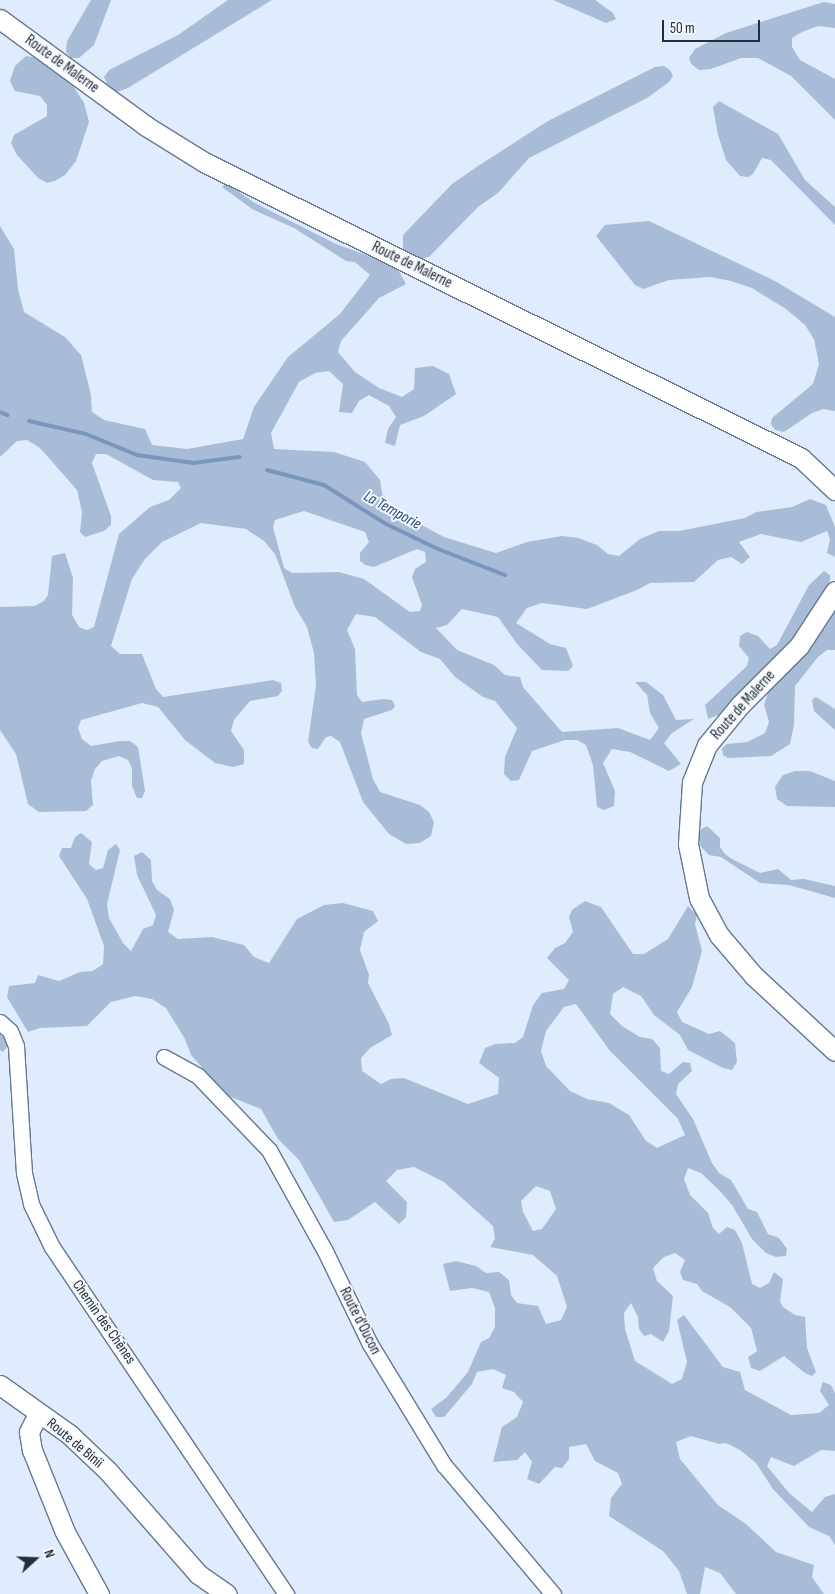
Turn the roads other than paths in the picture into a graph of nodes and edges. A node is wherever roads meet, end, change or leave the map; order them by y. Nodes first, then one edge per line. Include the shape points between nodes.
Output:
1 (0, 19) edge
2 (835, 490) edge
3 (835, 591) edge
4 (0, 1022) edge
5 (835, 1050) edge
6 (164, 1057) dead end
7 (0, 1385) edge
8 (38, 1414) junction
9 (99, 1594) edge
10 (227, 1594) edge
11 (286, 1594) edge
12 (553, 1594) edge

1 - 2 street, Route de Malerne via 146,126 204,162 801,458
3 - 5 street, Route de Malerne via 799,646 740,705 707,745 692,782 688,844 699,898 719,935 754,976
4 - 11 street, Chemin des Chênes via 10,1031 16,1046 24,1174 31,1204 52,1247
6 - 12 street, Route d'Oucon via 198,1076 269,1150 288,1181 370,1344 444,1465
7 - 8 street
8 - 9 street, Route de Binii via 29,1432 32,1450 65,1532
8 - 10 street, Route de Binii via 69,1434 106,1470 198,1574

